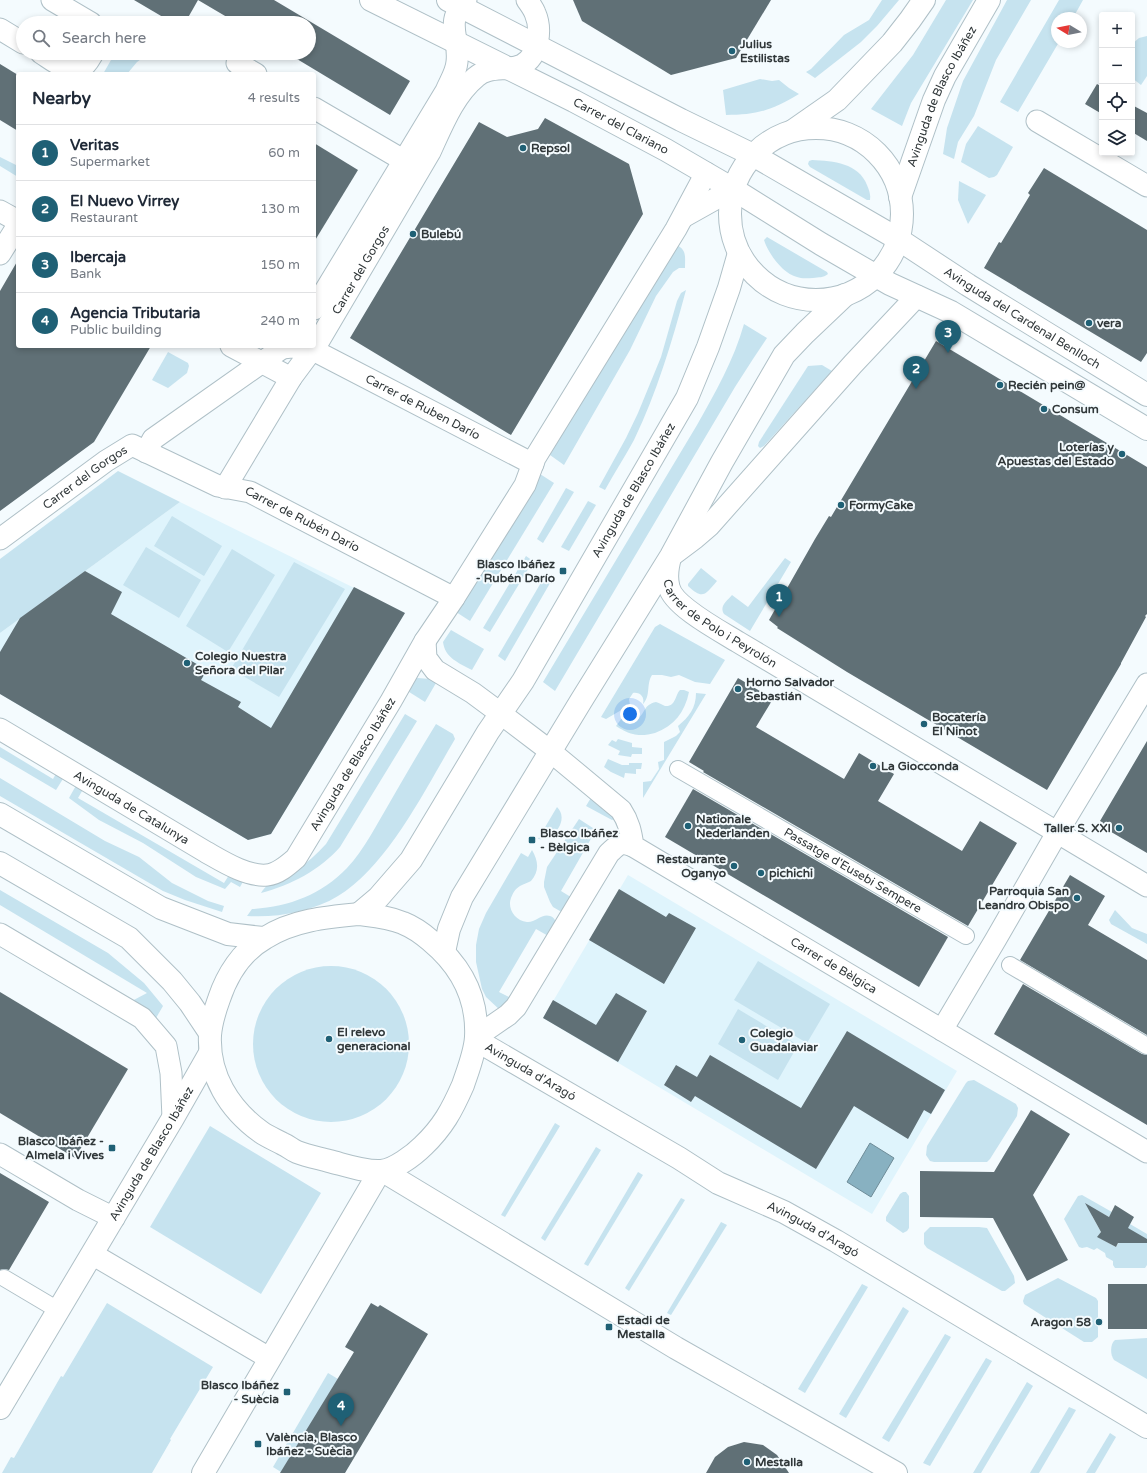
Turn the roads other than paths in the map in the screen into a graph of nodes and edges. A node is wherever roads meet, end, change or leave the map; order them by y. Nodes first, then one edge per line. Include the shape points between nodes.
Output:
1 (52, 0) edge
2 (371, 0) edge
3 (527, 0) edge
4 (924, 0) edge
5 (989, 0) edge
6 (458, 2) edge
7 (79, 16) edge
8 (0, 29) edge
9 (16, 39) edge
10 (456, 43) junction
11 (537, 46) junction
12 (52, 60) edge
13 (89, 60) edge
14 (237, 63) dead end
15 (505, 68) junction
16 (253, 72) edge
17 (316, 109) edge
18 (1037, 121) dead end
19 (793, 130) junction
20 (753, 155) junction
21 (403, 160) junction
22 (706, 173) junction
23 (1147, 186) edge
24 (733, 189) junction
25 (900, 197) junction
26 (0, 211) edge
27 (683, 217) junction
28 (16, 221) edge
29 (16, 228) edge
30 (898, 239) junction
31 (739, 253) junction
32 (0, 254) edge
33 (876, 275) junction
34 (845, 295) junction
35 (917, 296) junction
36 (316, 306) edge
37 (316, 345) edge
38 (234, 348) edge
39 (282, 348) edge
40 (299, 348) edge
41 (313, 350) junction
42 (261, 362) junction
43 (291, 378) junction
44 (1147, 395) edge
45 (1147, 429) edge
46 (146, 452) junction
47 (533, 464) junction
48 (225, 488) junction
49 (0, 539) edge
50 (671, 556) junction
51 (454, 598) junction
52 (425, 640) junction
53 (1147, 684) edge
54 (500, 713) junction
55 (0, 729) edge
56 (550, 752) junction
57 (678, 769) dead end
58 (0, 814) edge
59 (1057, 833) junction
60 (633, 846) junction
61 (0, 864) edge
62 (268, 875) joint
63 (1147, 886) edge
64 (360, 914) junction
65 (0, 934) edge
66 (966, 936) dead end
67 (263, 938) junction
68 (444, 952) junction
69 (1010, 965) dead end
70 (942, 1030) junction
71 (476, 1038) junction
72 (210, 1043) junction
73 (1147, 1046) edge
74 (173, 1118) junction
75 (1147, 1152) edge
76 (0, 1154) edge
77 (381, 1171) junction
78 (114, 1218) junction
79 (92, 1254) junction
80 (4, 1278) dead end
81 (58, 1310) junction
82 (269, 1358) junction
83 (0, 1408) edge
84 (1147, 1427) edge
85 (203, 1473) edge
86 (896, 1473) edge

1 - 7 street
2 - 10 main road, Carrer del Clariano
3 - 11 street via 535,13 539,30
4 - 19 main road, Avinguda de Blasco Ibáñez via 892,43 838,100
5 - 25 main road, Avinguda de Blasco Ibáñez via 934,100
6 - 10 street via 454,31
6 - 11 main road
8 - 9 street
10 - 15 main road, Carrer del Clariano
10 - 21 street, Carrer del Gorgos via 456,71
11 - 15 street via 531,57 523,64
11 - 20 main road
12 - 13 street via 72,69 82,68
14 - 16 street
15 - 22 main road, Carrer del Clariano via 574,101
15 - 37 street, Carrer del Gorgos via 489,70 466,86
17 - 21 street
18 - 23 street
19 - 20 main road, Avinguda de Blasco Ibáñez via 772,140
19 - 25 main road, Avinguda de Blasco Ibáñez via 828,128 846,132 861,140 887,165
20 - 24 main road, Avinguda de Blasco Ibáñez via 741,171
20 - 30 main road, Avinguda del Cardenal Benlloch
21 - 36 street, Carrer del Gorgos
22 - 24 main road, Carrer del Clariano
22 - 27 street, Avinguda de Blasco Ibáñez
24 - 27 street, Avinguda de Blasco Ibáñez
24 - 31 main road, Avinguda de Blasco Ibáñez via 731,228
24 - 33 main road, Carrer del Clariano
25 - 30 main road, Avinguda de Blasco Ibáñez via 902,218
26 - 28 street
27 - 47 street, Avinguda de Blasco Ibáñez
29 - 32 street
30 - 33 main road, Avinguda de Blasco Ibáñez via 890,258
30 - 44 main road, Avinguda del Cardenal Benlloch
31 - 34 main road, Avinguda de Blasco Ibáñez via 746,265 778,292 804,300 832,299
31 - 54 main road, Avinguda de Blasco Ibáñez via 708,347 687,398 523,681
33 - 34 main road, Avinguda de Blasco Ibáñez via 865,285
33 - 35 main road
34 - 50 main road, Avinguda de Blasco Ibáñez via 784,355
35 - 45 main road via 951,312
35 - 50 street, Avinguda de Blasco Ibáñez via 709,526
38 - 42 street
39 - 42 street, Carrer del Gorgos
40 - 41 street
41 - 43 street, Carrer del Gorgos
41 - 47 street, Carrer de Ruben Darío
42 - 43 street
42 - 46 street, Carrer del Gorgos via 153,439
43 - 48 street, Carrer del Gorgos
46 - 48 street, Carrer de Rubén Darío
46 - 49 street, Carrer del Gorgos via 132,445 106,461
47 - 51 street, Avinguda de Blasco Ibáñez via 525,485
48 - 51 street, Carrer de Rubén Darío via 250,492
50 - 56 main road, Avinguda de Blasco Ibáñez
50 - 59 street, Carrer de Polo i Peyrolón via 668,570 669,588 680,604 692,613
51 - 52 street, Avinguda de Blasco Ibáñez
52 - 54 street via 426,658 435,670
52 - 62 street, Avinguda de Blasco Ibáñez via 296,858
53 - 59 street
54 - 56 street
54 - 64 main road, Avinguda de Blasco Ibáñez via 411,860 378,898
55 - 62 street, Avinguda de Catalunya via 206,852 237,868
56 - 60 street via 621,810 628,820
56 - 68 main road, Avinguda de Blasco Ibáñez via 462,897 449,929
57 - 66 street, Passatge d'Eusebi Sempere
58 - 67 main road via 161,908 228,934
59 - 63 street, Carrer de Polo i Peyrolón
59 - 70 street
60 - 70 street, Carrer de Bèlgica
60 - 71 street via 618,844 608,853 516,1007
61 - 72 main road via 129,938 190,1003
64 - 67 main road via 314,919
64 - 68 main road via 389,918 405,924
65 - 74 street via 142,1018 166,1046
67 - 72 main road via 233,968 216,1009
68 - 71 main road via 462,976 470,993 475,1014
69 - 73 street
70 - 75 street, Carrer de Bèlgica
71 - 77 main road via 468,1072 454,1105 437,1132 413,1156
71 - 84 main road, Avinguda d'Aragó via 718,1183 784,1212 836,1241
72 - 74 main road, Avinguda de Blasco Ibáñez
72 - 77 main road via 215,1074 223,1091 240,1114 262,1133 297,1152
74 - 78 main road, Avinguda de Blasco Ibáñez
76 - 78 street
77 - 82 main road
77 - 86 main road via 676,1348
78 - 79 main road, Avinguda de Blasco Ibáñez
79 - 81 main road, Avinguda de Blasco Ibáñez
79 - 82 street
80 - 81 street
81 - 83 main road, Avinguda de Blasco Ibáñez
82 - 85 main road

